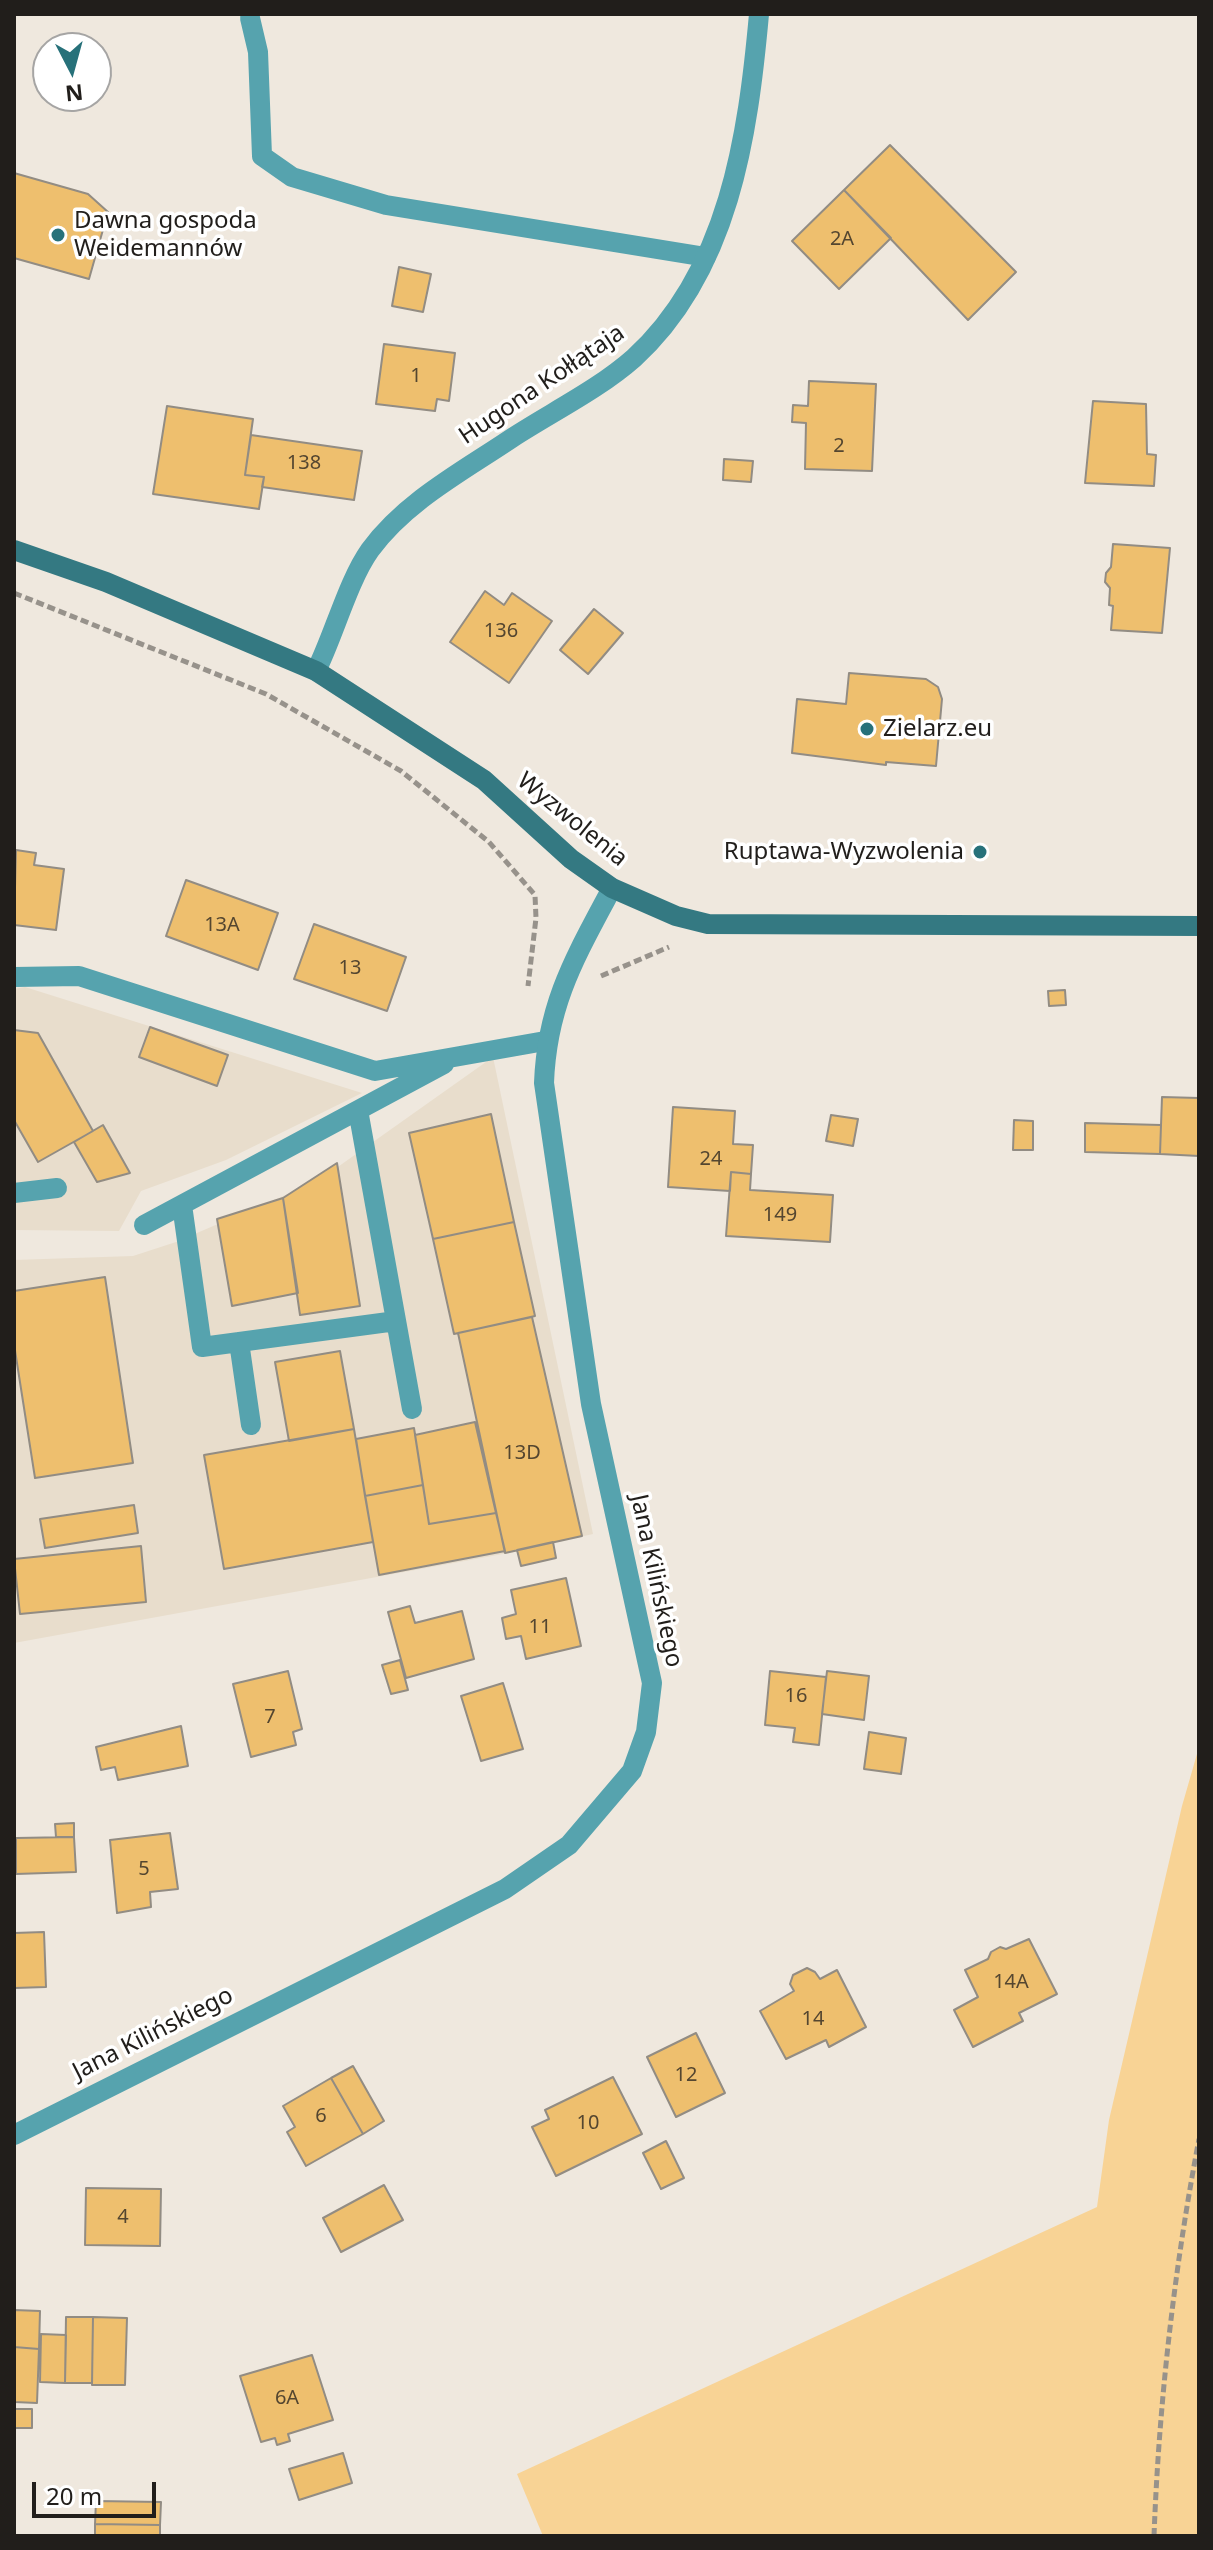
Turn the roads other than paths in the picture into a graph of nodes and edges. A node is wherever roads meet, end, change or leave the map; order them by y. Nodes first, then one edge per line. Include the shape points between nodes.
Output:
1 (759, 14) edge
2 (250, 18) dead end
3 (706, 257) junction
4 (14, 550) edge
5 (316, 671) junction
6 (612, 888) junction
7 (1199, 926) edge
8 (14, 977) edge
9 (545, 1041) junction
10 (459, 1055) junction
11 (358, 1110) junction
12 (57, 1188) dead end
13 (14, 1193) edge
14 (182, 1205) junction
15 (144, 1225) dead end
16 (396, 1321) junction
17 (239, 1342) junction
18 (412, 1409) dead end
19 (251, 1425) dead end
20 (14, 2135) edge

1 - 3 street, Hugona Kołłątaja via 747,126 725,214
2 - 3 street via 258,52 262,156 292,177 386,205
3 - 5 street, Hugona Kołłątaja via 667,324 631,360 418,500 370,551
4 - 5 street, Wyzwolenia via 106,582
5 - 6 street, Wyzwolenia via 484,780 571,859
6 - 7 street, Wyzwolenia via 708,924
6 - 9 street, Jana Kilińskiego via 558,993
8 - 10 street via 79,976 375,1071
9 - 10 street
9 - 20 street, Jana Kilińskiego via 544,1083 591,1404 652,1683 646,1732 632,1771 569,1845 505,1889
10 - 11 street
11 - 14 street
11 - 16 street
12 - 13 street
14 - 15 street
14 - 17 street via 202,1347
16 - 17 street
16 - 18 street
17 - 19 street

